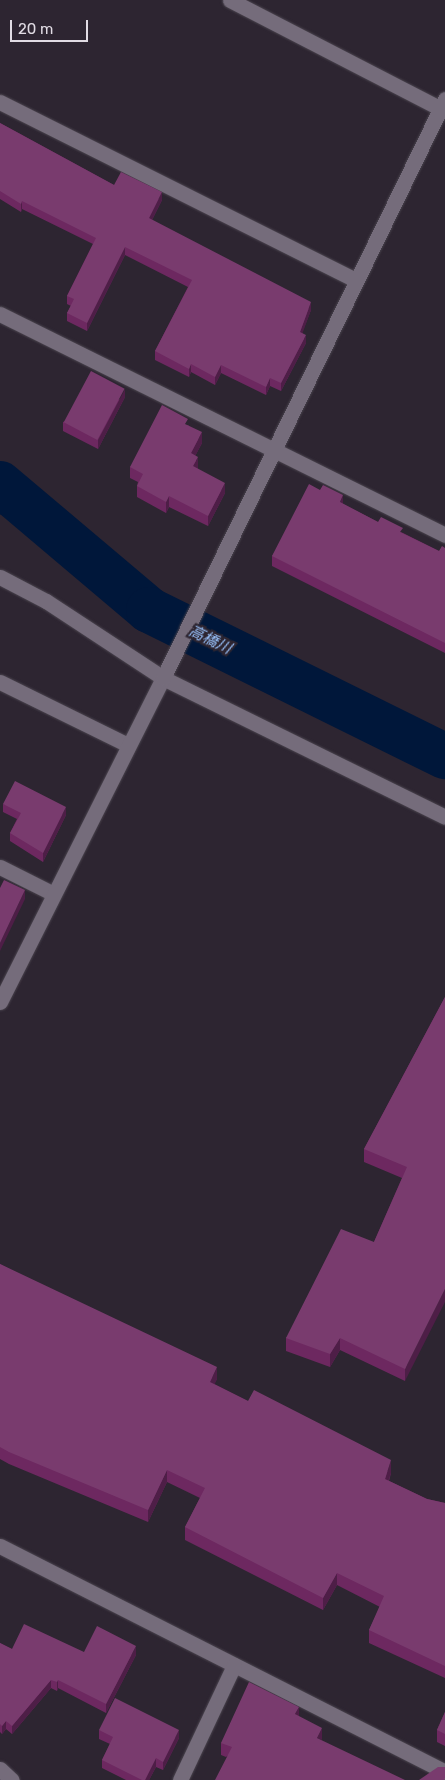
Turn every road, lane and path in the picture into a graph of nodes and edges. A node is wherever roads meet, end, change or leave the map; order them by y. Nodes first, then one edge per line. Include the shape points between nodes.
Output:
1 (230, 0) edge
2 (0, 102) edge
3 (443, 106) edge
4 (356, 280) junction
5 (0, 314) edge
6 (275, 448) junction
7 (445, 535) edge
8 (0, 576) edge
9 (166, 671) junction
10 (0, 682) edge
11 (128, 745) junction
12 (445, 818) edge
13 (0, 867) edge
14 (54, 894) junction
15 (0, 1002) edge
16 (0, 1546) edge
17 (234, 1665) junction
18 (0, 1769) edge
19 (445, 1772) edge
20 (12, 1780) edge
21 (180, 1780) edge

1 - 3 street
2 - 4 street
3 - 4 street
4 - 6 street
5 - 6 street
6 - 7 street
6 - 9 street
8 - 9 street
9 - 11 street
9 - 12 street
10 - 11 street
11 - 14 street
13 - 14 street
14 - 15 street
16 - 17 street
17 - 19 street
17 - 21 street
18 - 20 street

